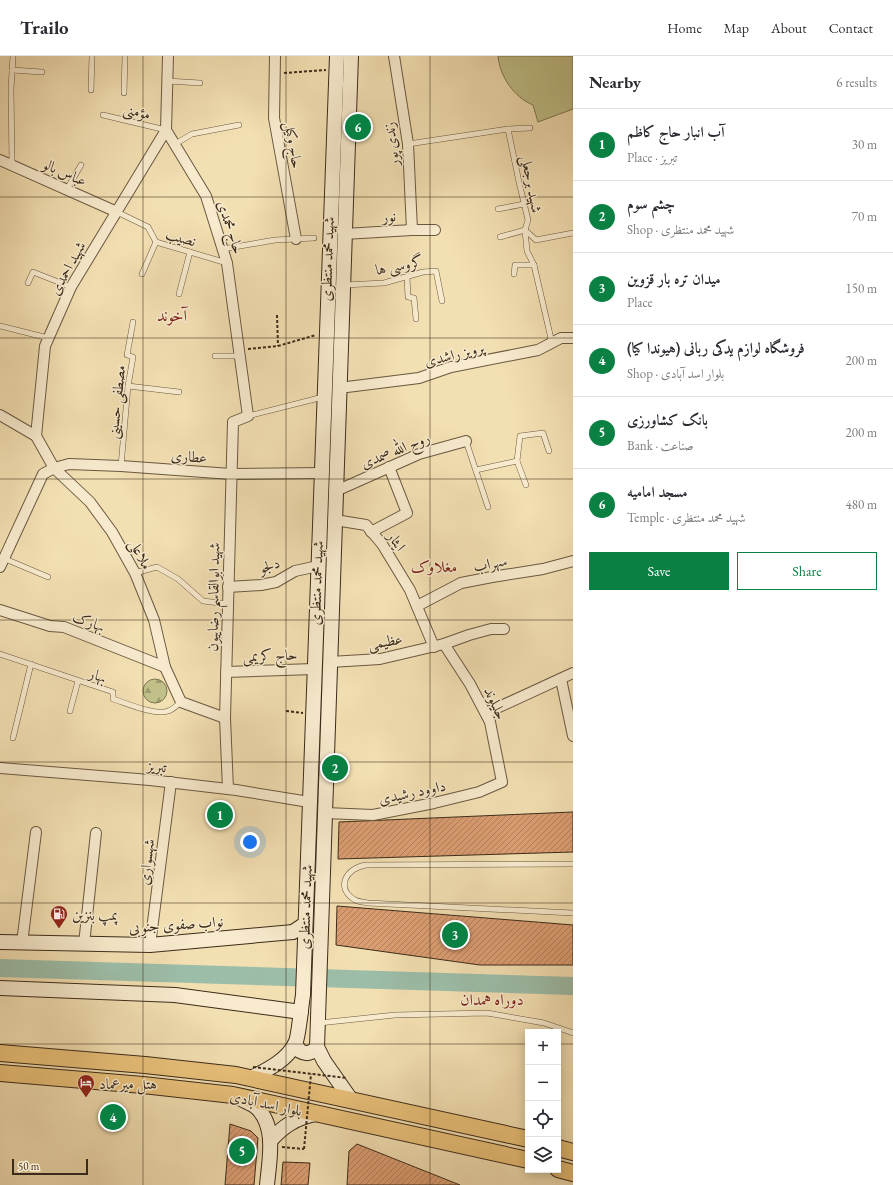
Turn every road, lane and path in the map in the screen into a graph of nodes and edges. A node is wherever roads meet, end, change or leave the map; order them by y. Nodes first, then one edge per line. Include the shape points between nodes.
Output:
1 (13, 56) edge
2 (92, 56) edge
3 (125, 56) edge
4 (168, 56) edge
5 (276, 56) edge
6 (350, 56) edge
7 (394, 56) edge
8 (337, 63) edge
9 (12, 70) junction
10 (42, 72) dead end
11 (275, 73) junction
12 (167, 81) junction
13 (200, 83) dead end
14 (91, 90) dead end
15 (124, 93) dead end
16 (103, 115) dead end
17 (239, 124) dead end
18 (530, 128) dead end
19 (508, 129) junction
20 (166, 130) junction
21 (175, 144) junction
22 (408, 144) junction
23 (0, 160) edge
24 (12, 164) junction
25 (81, 165) dead end
26 (67, 189) junction
27 (524, 204) junction
28 (498, 209) dead end
29 (117, 212) junction
30 (412, 230) junction
31 (434, 230) dead end
32 (525, 230) junction
33 (573, 233) edge
34 (344, 234) junction
35 (500, 237) dead end
36 (314, 238) dead end
37 (296, 239) junction
38 (156, 242) junction
39 (223, 249) junction
40 (190, 252) junction
41 (227, 263) junction
42 (534, 265) junction
43 (142, 274) dead end
44 (514, 274) dead end
45 (407, 277) junction
46 (28, 283) dead end
47 (343, 285) junction
48 (71, 287) junction
49 (179, 294) dead end
50 (442, 301) dead end
51 (277, 315) dead end
52 (416, 319) dead end
53 (133, 322) dead end
54 (0, 326) edge
55 (327, 330) junction
56 (48, 338) junction
57 (573, 338) edge
58 (552, 343) junction
59 (278, 346) junction
60 (239, 353) junction
61 (215, 356) dead end
62 (128, 386) junction
63 (339, 388) junction
64 (179, 392) dead end
65 (324, 397) junction
66 (0, 415) edge
67 (248, 416) junction
68 (36, 436) junction
69 (466, 441) joint
70 (549, 451) dead end
71 (517, 461) junction
72 (121, 466) junction
73 (389, 467) junction
74 (54, 468) junction
75 (476, 470) junction
76 (322, 473) junction
77 (231, 474) junction
78 (526, 486) dead end
79 (336, 491) junction
80 (488, 507) dead end
81 (335, 520) junction
82 (371, 532) junction
83 (1, 561) edge
84 (573, 561) edge
85 (318, 566) junction
86 (135, 573) junction
87 (48, 577) dead end
88 (228, 587) junction
89 (228, 604) junction
90 (417, 606) junction
91 (0, 610) edge
92 (504, 629) dead end
93 (439, 646) junction
94 (0, 654) edge
95 (330, 662) junction
96 (31, 664) junction
97 (166, 667) junction
98 (314, 669) junction
99 (226, 672) junction
100 (573, 673) edge
101 (561, 680) junction
102 (78, 681) junction
103 (181, 702) junction
104 (70, 711) dead end
105 (286, 711) dead end
106 (486, 713) junction
107 (312, 714) junction
108 (225, 718) junction
109 (573, 736) edge
110 (13, 738) dead end
111 (0, 768) edge
112 (171, 782) junction
113 (502, 782) joint
114 (228, 789) junction
115 (309, 802) junction
116 (325, 813) junction
117 (36, 832) dead end
118 (96, 833) dead end
119 (573, 864) edge
120 (573, 913) edge
121 (300, 935) junction
122 (0, 942) edge
123 (22, 943) junction
124 (84, 944) junction
125 (150, 945) junction
126 (0, 988) edge
127 (297, 1011) junction
128 (318, 1023) junction
129 (573, 1033) edge
130 (295, 1044) junction
131 (317, 1047) junction
132 (0, 1053) edge
133 (21, 1054) junction
134 (252, 1072) junction
135 (0, 1073) edge
136 (311, 1074) junction
137 (19, 1075) junction
138 (347, 1078) dead end
139 (233, 1095) junction
140 (352, 1101) junction
141 (316, 1114) junction
142 (525, 1138) edge
143 (270, 1141) junction
144 (284, 1147) dead end
145 (561, 1149) edge
146 (573, 1152) edge
147 (525, 1159) edge
148 (561, 1170) edge
149 (573, 1173) edge
150 (267, 1185) edge

1 - 9 lane
2 - 14 lane
3 - 15 lane
4 - 12 street
5 - 11 street, حاج وکیل
6 - 34 main road, شهید محمد منتظری
7 - 22 street, زندی پور
8 - 11 path
8 - 55 main road, شهید محمد منتظری
9 - 10 lane
9 - 24 lane
11 - 37 street, حاج وکیل via 274,118
12 - 13 lane
12 - 20 street
16 - 20 lane, مؤمنی
17 - 21 lane via 192,134
18 - 19 lane
19 - 22 lane
19 - 27 lane, شهید برجعلی
20 - 21 street, حاج محمدی
20 - 29 street, شهید احمدی
21 - 39 street, حاج محمدی via 206,196
22 - 30 street, زندی پور
23 - 24 street, عباس بالو
24 - 26 street, عباس بالو
25 - 26 lane
26 - 29 street, عباس بالو
27 - 28 lane
27 - 32 lane, شهید برجعلی via 528,220
29 - 38 lane, نصیب via 148,226
29 - 48 street, شهید احمدی
30 - 31 street, نور
30 - 34 street, نور
32 - 33 lane via 536,240
32 - 35 lane
32 - 42 lane, شهید برجعلی via 527,250
34 - 47 main road, شهید محمد منتظری
36 - 37 lane
37 - 39 lane
38 - 40 lane, نصیب
38 - 43 lane
39 - 41 street, حاج محمدی
40 - 41 lane, نصیب
40 - 49 lane
41 - 60 street, حاج محمدی
42 - 44 lane via 515,265
42 - 58 lane, شهید برجعلی
45 - 47 lane, گروسی ها via 384,283
45 - 50 lane, گروسی ها via 436,271
45 - 52 lane via 408,297 414,298
46 - 48 lane via 33,272
47 - 63 main road, شهید محمد منتظری
48 - 56 street, شهید احمدی
51 - 59 path
53 - 62 lane, مصطفی حسینی via 127,355 133,357
54 - 56 lane
55 - 59 path
55 - 65 main road, شهید محمد منتظری
56 - 68 street, شهید احمدی via 45,346
57 - 58 street, پرویز راشدی via 561,338
58 - 63 street, پرویز راشدی via 538,350 451,367 419,378
59 - 60 path
60 - 61 lane
60 - 67 street, حاج محمدی
62 - 64 lane
62 - 72 lane, مصطفی حسینی
63 - 79 main road, شهید محمد منتظری
65 - 67 lane
65 - 76 main road, شهید محمد منتظری
66 - 68 street
67 - 77 street, شهید ابوالقاسم رضاییون via 233,422
68 - 74 street, ملاعلی
69 - 73 street, روح الله صمدی via 419,454
69 - 75 lane
70 - 71 lane via 543,433 520,436
71 - 75 lane
71 - 78 lane
72 - 74 street, عطاری via 69,464
72 - 77 street, عطاری
73 - 79 street, روح الله صمدی
73 - 82 street via 407,513
74 - 83 street via 43,474
74 - 86 street, ملاعلی via 90,502 112,532
75 - 80 lane
76 - 77 street, عطاری
76 - 85 main road, شهید محمد منتظری
77 - 88 street, شهید ابوالقاسم رضاییون
79 - 81 main road, شهید محمد منتظری
81 - 82 street, ایثار via 366,525
81 - 95 main road, شهید محمد منتظری
82 - 90 street, ایثار via 382,544
83 - 87 lane
84 - 90 street, سهراب via 462,583
85 - 88 street, دلجو via 295,571 276,582
85 - 98 main road, شهید محمد منتظری
86 - 89 lane via 157,567 178,579 203,601
86 - 97 street, ملاعلی via 154,620
88 - 89 street, شهید ابوالقاسم رضاییون
89 - 99 street, شهید ابوالقاسم رضاییون
90 - 93 street, ایثار
91 - 97 street, بهارک via 50,626 64,627
92 - 93 street, عظیمی via 491,629
93 - 95 street, عظیمی via 380,659
93 - 106 street, جلیلوند via 470,684
94 - 96 lane, بهار
95 - 116 main road, شهید محمد منتظری
96 - 102 lane, بهار
96 - 110 lane
97 - 103 street, ملاعلی
98 - 99 street, حاج کریمی
98 - 107 main road, شهید محمد منتظری
99 - 108 street, شهید ابوالقاسم رضاییون
100 - 101 street
101 - 106 street
101 - 109 street
102 - 103 lane, بهار via 113,692 113,699 159,712 169,711
102 - 104 lane
103 - 108 street
105 - 107 path
106 - 113 street, جلیلوند
107 - 115 main road, شهید محمد منتظری
108 - 114 street, شهید ابوالقاسم رضاییون
111 - 112 street, تبریز
112 - 114 street, تبریز
112 - 125 street, شهسواری
113 - 116 street, داوود رشیدی via 479,792 374,815
114 - 115 street, تبریز
115 - 121 main road, شهید محمد منتظری
116 - 128 main road, شهید محمد منتظری
117 - 123 street
118 - 124 street
119 - 120 lane via 366,865 358,866 348,874 345,884 349,895 357,901 368,903
121 - 125 main road, نواب صفوی جنوبی
121 - 127 main road, شهید محمد منتظری
122 - 123 main road, نواب صفوی جنوبی
123 - 124 main road, نواب صفوی جنوبی
124 - 125 main road, نواب صفوی جنوبی
126 - 127 main road via 175,995
127 - 130 main road, شهید محمد منتظری
128 - 129 lane via 395,1015 487,1013 544,1023
128 - 131 main road, شهید محمد منتظری
130 - 131 main road via 300,1052 305,1054
130 - 134 main road via 279,1062 265,1071
131 - 140 main road
132 - 133 main road, بلوار اسد آبادی
133 - 134 main road, بلوار اسد آبادی via 236,1075
133 - 137 main road via 17,1062
134 - 136 path, bridge
134 - 140 main road, بلوار اسد آبادی
135 - 137 main road, بلوار اسد آبادی
136 - 138 path, bridge
136 - 144 path, bridge via 304,1149
137 - 139 main road, بلوار اسد آبادی
139 - 141 main road, بلوار اسد آبادی
139 - 143 main road via 257,1108 264,1118
140 - 142 main road, بلوار اسد آبادی
141 - 143 main road via 290,1122
141 - 147 main road, بلوار اسد آبادی
143 - 150 main road
145 - 146 main road
148 - 149 main road

